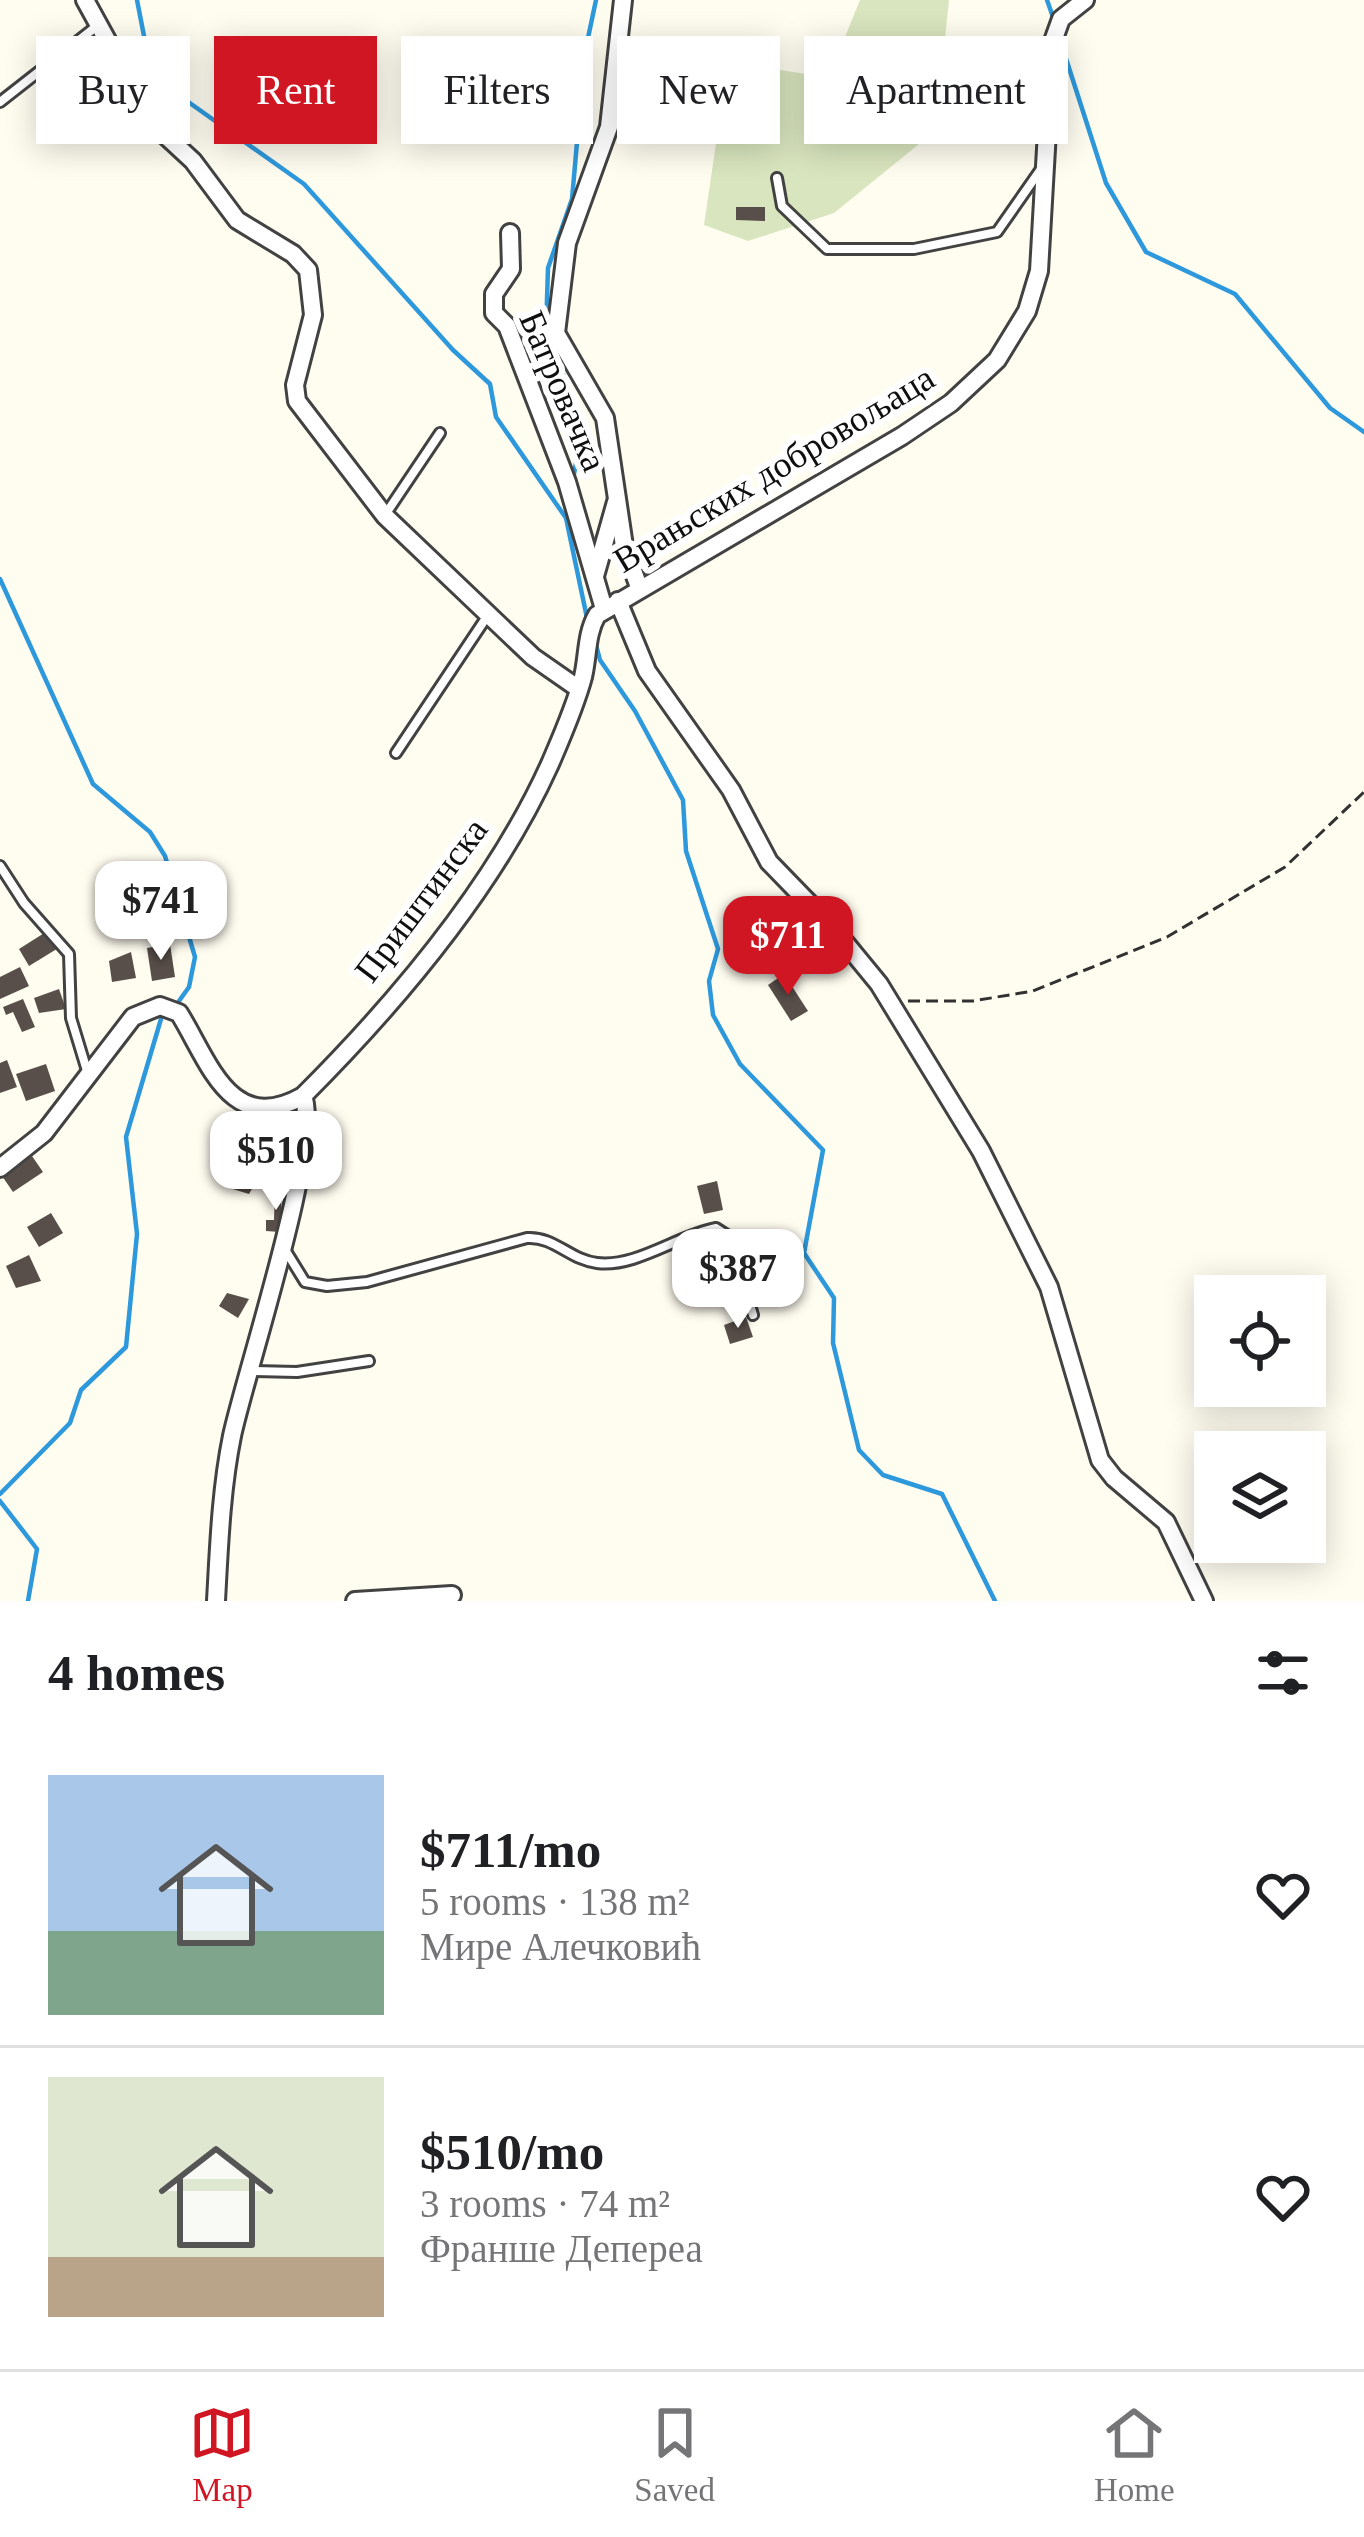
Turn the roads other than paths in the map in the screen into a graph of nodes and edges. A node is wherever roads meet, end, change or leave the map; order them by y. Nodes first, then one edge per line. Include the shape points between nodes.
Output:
1 (85, 0) edge
2 (623, 0) edge
3 (1085, 0) edge
4 (98, 25) junction
5 (0, 102) edge
6 (1045, 162) junction
7 (777, 178) dead end
8 (510, 233) dead end
9 (440, 434) dead end
10 (617, 497) junction
11 (385, 516) junction
12 (595, 577) junction
13 (639, 587) junction
14 (611, 605) junction
15 (489, 614) junction
16 (579, 689) junction
17 (396, 753) dead end
18 (0, 866) edge
19 (88, 1075) junction
20 (303, 1096) junction
21 (0, 1168) edge
22 (282, 1247) junction
23 (753, 1315) dead end
24 (369, 1360) dead end
25 (249, 1371) junction
26 (452, 1594) dead end
27 (216, 1601) edge
28 (355, 1601) edge
29 (1204, 1601) edge

1 - 4 street
2 - 10 street, Батровачка via 609,127 571,230 556,333 605,418
3 - 6 street, Врањских добровољаца via 1061,19 1052,44
4 - 5 lane
4 - 11 street via 153,124 193,160 237,220 308,270 313,315 297,401
6 - 7 lane via 997,232 914,249 827,249 782,206
6 - 13 street, Врањских добровољаца via 1033,296 1010,343 976,382 902,436
8 - 12 street, Батровачка via 511,268 494,294 494,313 507,326 567,482
9 - 11 lane
10 - 12 street, Батровачка
10 - 13 street, Батровачка
11 - 15 street
12 - 14 street, Батровачка
13 - 14 street, Врањских добровољаца
14 - 16 street, Приштинска via 590,628
14 - 29 street, Батровачка via 770,862 896,1009 981,1151 1041,1269 1100,1460 1166,1522
15 - 16 street
15 - 17 lane
16 - 20 street, Приштинска via 527,810 478,890
18 - 19 lane via 69,954 71,1018
19 - 20 street via 133,1016 168,1007 236,1099 272,1107
19 - 21 street via 44,1133
20 - 22 street via 308,1109
22 - 23 lane via 305,1282 339,1286 526,1238 603,1264 716,1228 730,1237
22 - 25 street
24 - 25 lane
25 - 27 street via 227,1465
26 - 28 street

